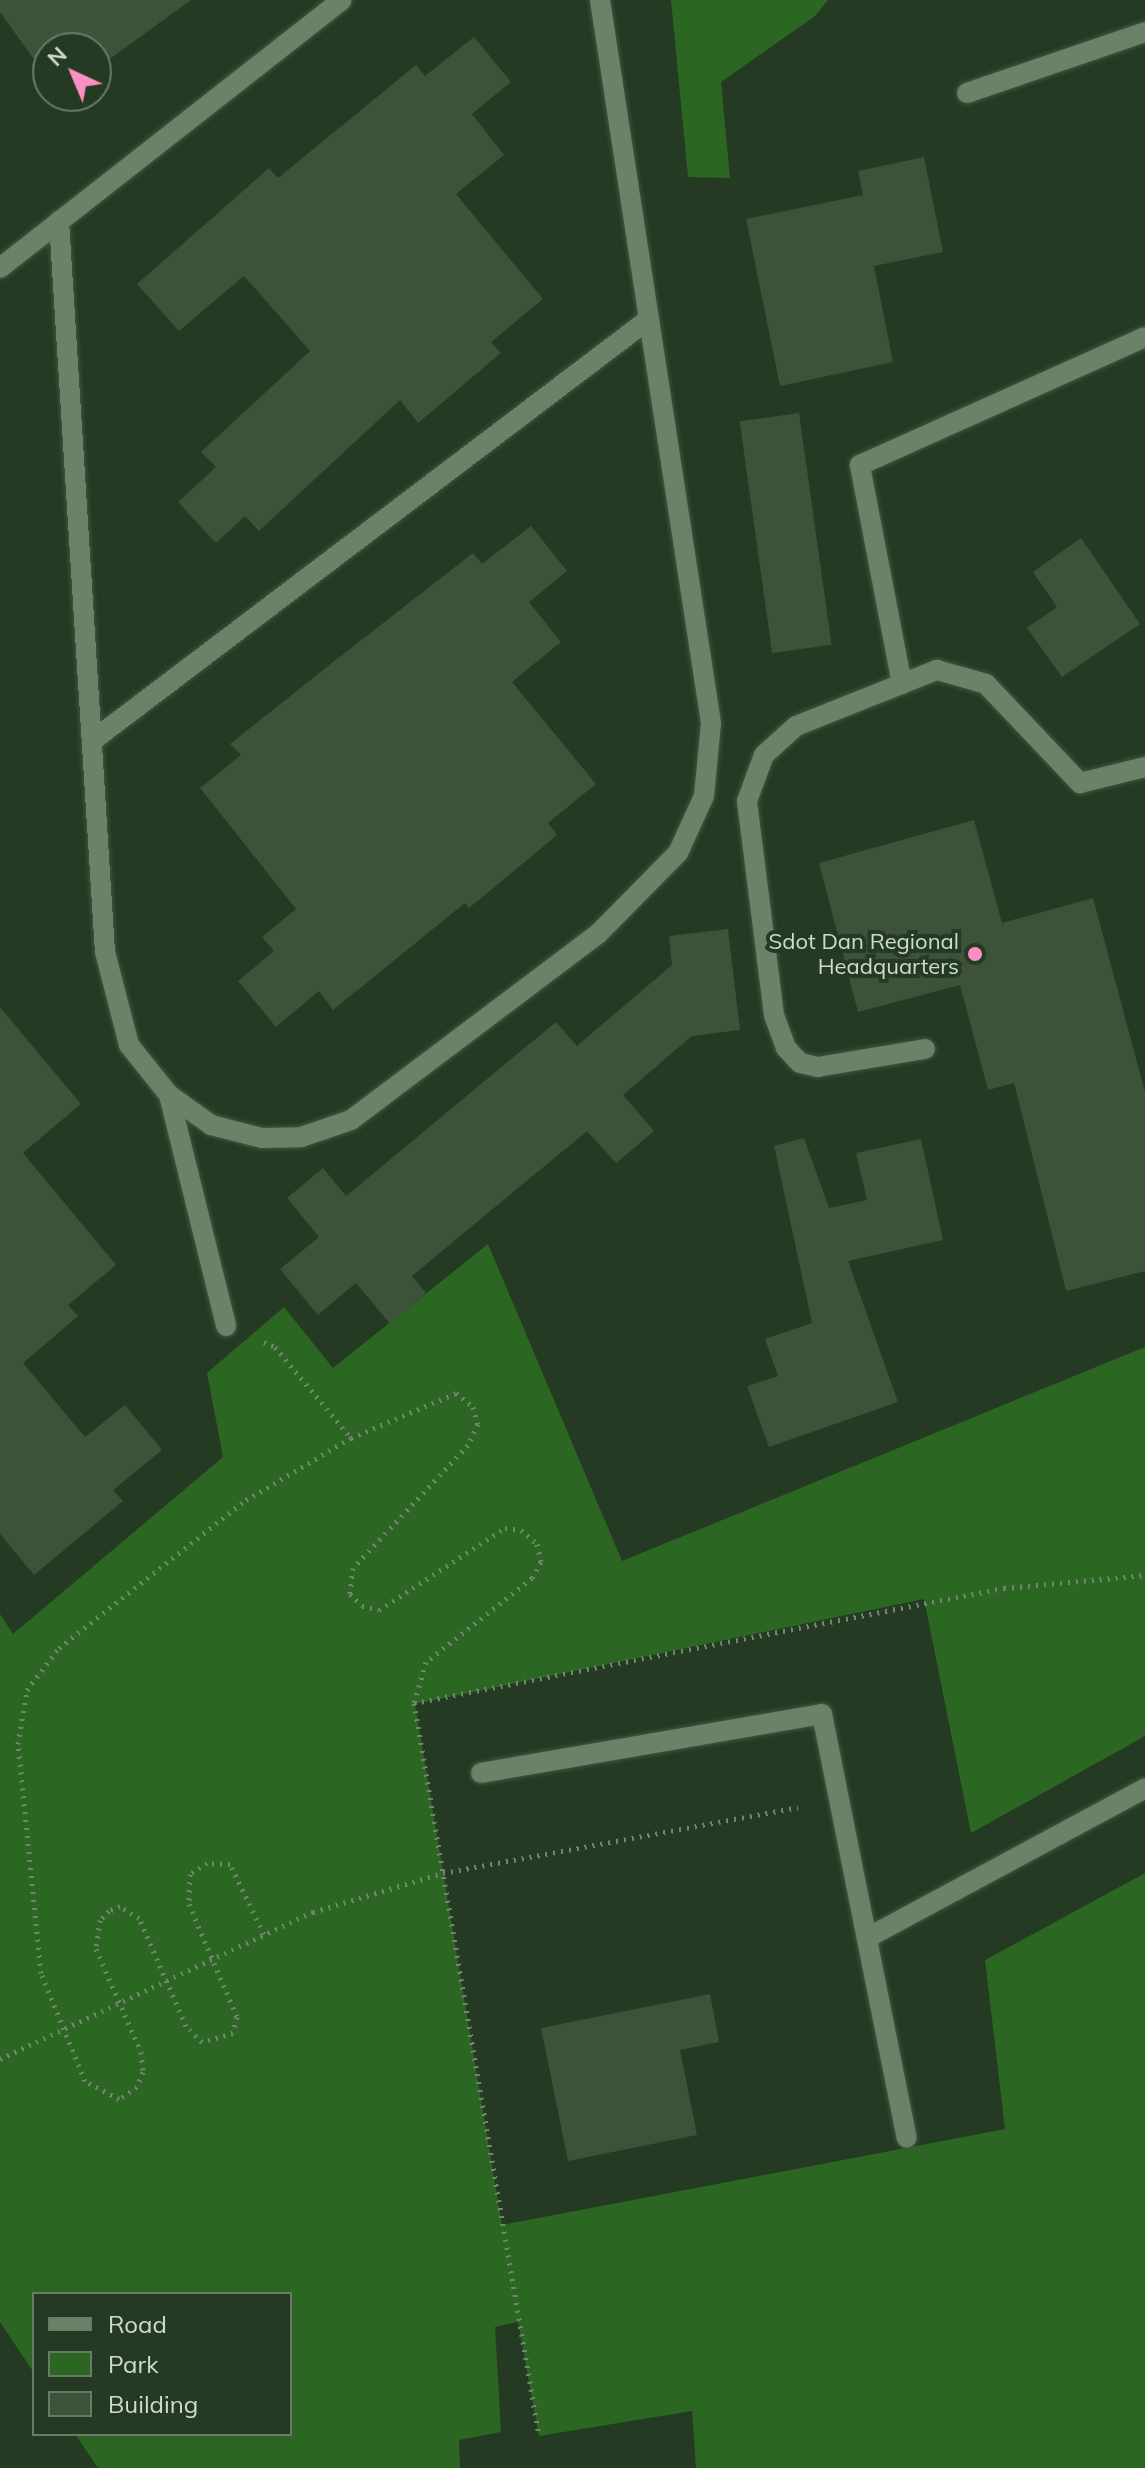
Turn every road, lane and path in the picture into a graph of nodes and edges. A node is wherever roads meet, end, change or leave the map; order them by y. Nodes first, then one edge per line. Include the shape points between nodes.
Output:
1 (342, 0) edge
2 (600, 0) edge
3 (1145, 32) edge
4 (967, 93) dead end
5 (59, 221) junction
6 (0, 268) edge
7 (649, 319) junction
8 (1145, 337) edge
9 (902, 684) junction
10 (92, 741) junction
11 (1145, 767) edge
12 (925, 1049) dead end
13 (169, 1095) junction
14 (226, 1326) joint
15 (351, 1438) junction
16 (1145, 1575) edge
17 (414, 1703) junction
18 (481, 1773) dead end
19 (1145, 1788) edge
20 (839, 1799) junction
21 (443, 1873) junction
22 (264, 1934) junction
23 (867, 1938) junction
24 (215, 1957) junction
25 (167, 1980) junction
26 (119, 2004) junction
27 (65, 2028) junction
28 (0, 2059) edge
29 (907, 2138) dead end
30 (539, 2436) dead end

1 - 5 street
2 - 7 street
3 - 4 street
5 - 6 street
5 - 10 street
7 - 10 street
7 - 13 street via 711,723 704,796 678,853 598,934 351,1120 301,1137 262,1138 211,1125
8 - 9 street via 860,465
9 - 11 street via 937,670 986,684 1080,783
9 - 12 street via 796,726 764,755 747,801 774,1015 786,1048 800,1063 818,1067
10 - 13 street via 105,952 129,1045
13 - 14 street
14 - 15 path via 275,1347
15 - 17 path via 456,1393 473,1407 478,1424 468,1445 353,1568 350,1594 362,1606 379,1610 407,1598 505,1528 521,1530 537,1544 541,1562 532,1578 426,1662
15 - 27 path via 246,1500 59,1648 27,1690 18,1744 41,1973
16 - 17 path via 1004,1588
17 - 21 path
18 - 20 street via 822,1714
19 - 23 street
20 - 21 path
20 - 23 street
21 - 22 path via 313,1912
21 - 30 path
22 - 24 path
22 - 24 path via 230,1864 207,1863 190,1874 187,1887
23 - 29 street
24 - 25 path
24 - 25 path via 237,2017 233,2033 215,2043 202,2042 186,2026
25 - 26 path
25 - 26 path via 139,1918 120,1906 109,1911 100,1920 96,1949
26 - 27 path
26 - 27 path via 141,2052 143,2072 137,2087 119,2099 85,2081
27 - 28 path

